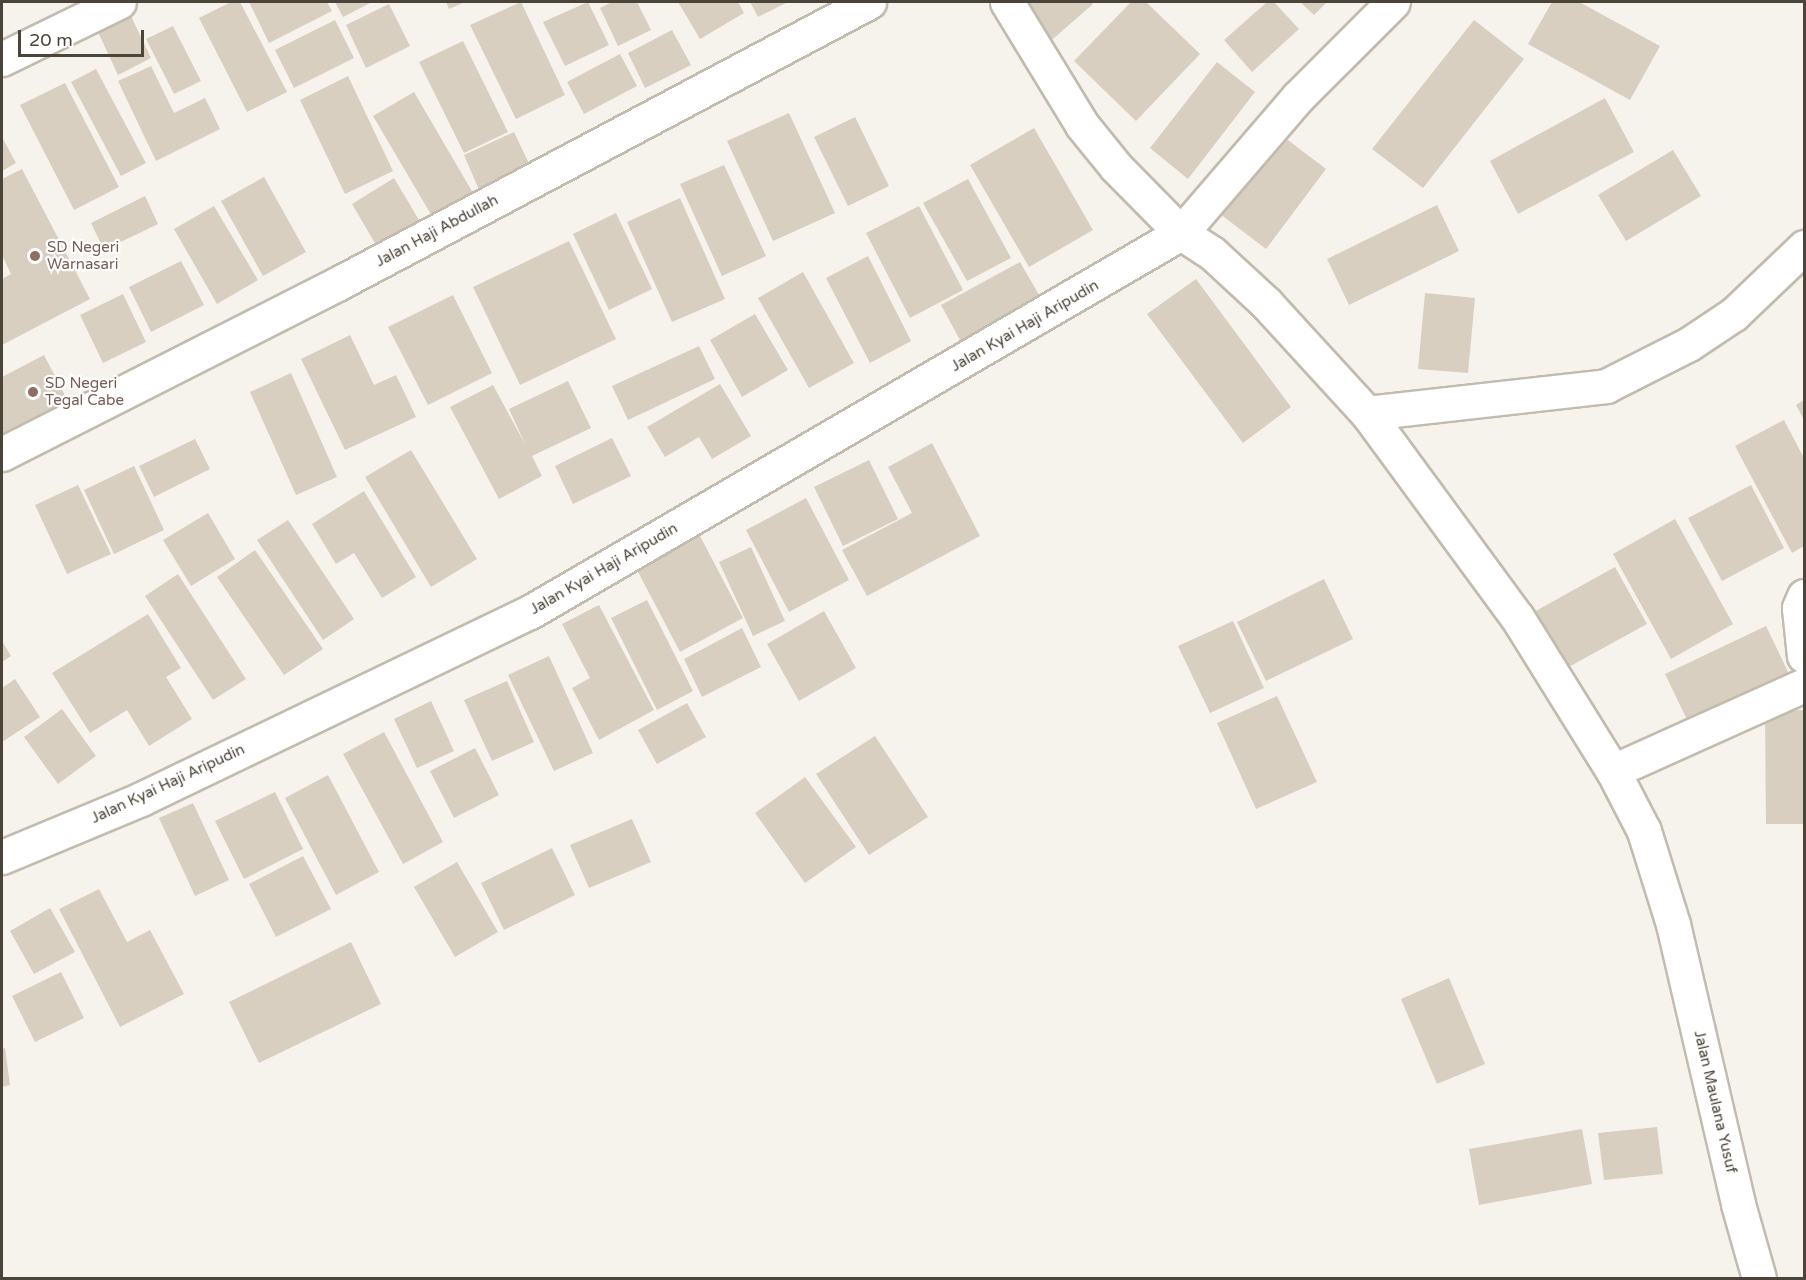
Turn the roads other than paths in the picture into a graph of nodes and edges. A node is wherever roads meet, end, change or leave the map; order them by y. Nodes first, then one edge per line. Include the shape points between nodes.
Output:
1 (119, 2) edge
2 (869, 2) edge
3 (1007, 2) edge
4 (1393, 2) edge
5 (2, 59) edge
6 (1181, 233) junction
7 (1804, 247) edge
8 (1367, 413) junction
9 (2, 454) edge
10 (1804, 596) edge
11 (1804, 656) edge
12 (1804, 685) edge
13 (1613, 771) junction
14 (2, 857) edge
15 (1759, 1278) edge

1 - 5 street
2 - 9 street, Jalan Haji Abdullah via 339,283
3 - 6 street, Jalan Maulana Yusuf via 1082,125 1116,167
4 - 6 street, Jalan Kyai Haji Aripudin via 1298,97
6 - 8 street, Jalan Maulana Yusuf via 1212,253 1267,304
6 - 14 street, Jalan Kyai Haji Aripudin via 530,612 141,799
7 - 8 street via 1734,314 1689,344 1606,386
8 - 13 street, Jalan Maulana Yusuf via 1517,617
10 - 11 street via 1799,608
12 - 13 street
13 - 15 street, Jalan Maulana Yusuf via 1644,831 1673,924

